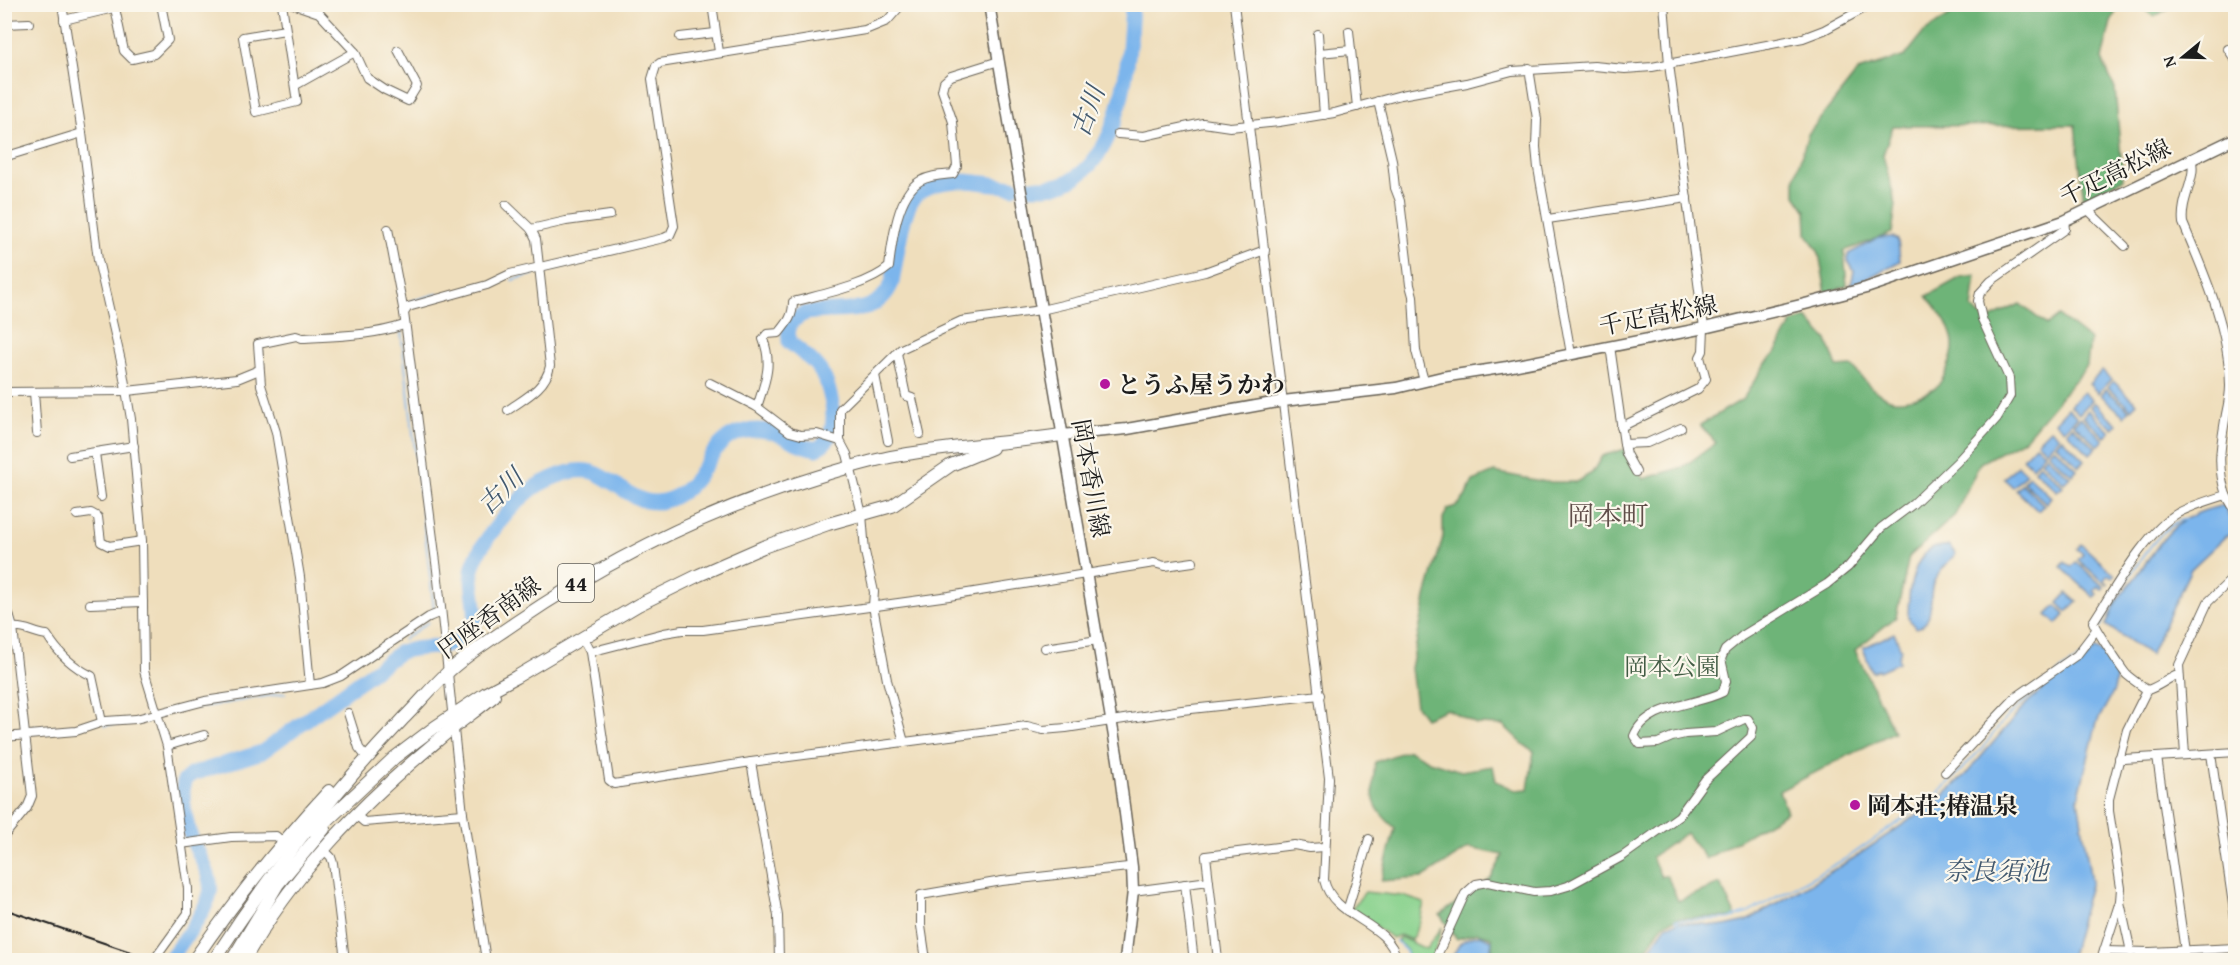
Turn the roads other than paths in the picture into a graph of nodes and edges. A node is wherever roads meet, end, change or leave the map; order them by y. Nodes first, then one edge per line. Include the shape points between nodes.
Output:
1 (62, 4) edge
2 (130, 4) edge
3 (161, 4) edge
4 (282, 4) edge
5 (293, 4) edge
6 (712, 4) edge
7 (902, 4) edge
8 (989, 4) edge
9 (1234, 4) edge
10 (1664, 4) edge
11 (1872, 4) edge
12 (115, 8) junction
13 (64, 20) junction
14 (29, 23) dead end
15 (4, 24) edge
16 (285, 30) junction
17 (1349, 31) dead end
18 (715, 33) junction
19 (1318, 34) dead end
20 (681, 37) dead end
21 (2228, 49) dead end
22 (398, 50) dead end
23 (1351, 50) junction
24 (355, 52) junction
25 (719, 52) junction
26 (1319, 54) junction
27 (999, 61) junction
28 (2235, 61) edge
29 (1669, 64) junction
30 (1528, 68) junction
31 (296, 85) junction
32 (1378, 101) junction
33 (1357, 107) junction
34 (1324, 115) junction
35 (1250, 124) junction
36 (82, 133) junction
37 (1118, 134) dead end
38 (2235, 138) edge
39 (4, 157) edge
40 (2191, 158) junction
41 (1687, 198) junction
42 (506, 205) dead end
43 (2088, 210) junction
44 (610, 215) dead end
45 (1548, 219) junction
46 (2064, 221) junction
47 (388, 229) dead end
48 (531, 230) junction
49 (2125, 246) dead end
50 (1265, 250) junction
51 (539, 267) junction
52 (1041, 310) junction
53 (404, 313) junction
54 (404, 325) junction
55 (1704, 328) junction
56 (1610, 346) junction
57 (897, 354) junction
58 (1571, 354) junction
59 (259, 370) junction
60 (875, 375) junction
61 (1424, 381) junction
62 (710, 383) dead end
63 (127, 391) junction
64 (4, 392) edge
65 (34, 392) junction
66 (1283, 401) junction
67 (757, 406) junction
68 (508, 410) dead end
69 (1621, 427) junction
70 (1680, 428) dead end
71 (38, 433) dead end
72 (920, 434) dead end
73 (1061, 435) junction
74 (837, 440) junction
75 (888, 441) dead end
76 (1005, 444) junction
77 (1624, 444) junction
78 (134, 446) junction
79 (95, 453) junction
80 (70, 456) dead end
81 (851, 467) junction
82 (1636, 472) dead end
83 (2226, 495) junction
84 (101, 497) dead end
85 (2235, 512) edge
86 (862, 514) junction
87 (77, 515) dead end
88 (142, 542) junction
89 (1193, 562) dead end
90 (1087, 574) junction
91 (2235, 575) edge
92 (4, 598) edge
93 (143, 602) junction
94 (90, 604) dead end
95 (873, 606) junction
96 (441, 612) junction
97 (13, 628) junction
98 (2096, 630) junction
99 (582, 638) junction
100 (1098, 640) junction
101 (1045, 648) dead end
102 (590, 652) junction
103 (447, 672) junction
104 (2178, 675) junction
105 (516, 677) junction
106 (310, 685) junction
107 (2147, 690) junction
108 (1320, 695) junction
109 (158, 713) junction
110 (348, 714) dead end
111 (453, 715) junction
112 (1111, 720) junction
113 (102, 722) junction
114 (454, 728) junction
115 (26, 735) junction
116 (204, 735) dead end
117 (4, 736) edge
118 (904, 742) junction
119 (167, 746) junction
120 (2235, 752) edge
121 (2211, 754) junction
122 (2185, 755) junction
123 (2157, 757) junction
124 (367, 758) junction
125 (2119, 758) junction
126 (752, 762) junction
127 (354, 772) junction
128 (1945, 772) dead end
129 (463, 814) junction
130 (356, 815) junction
131 (4, 836) edge
132 (1369, 839) dead end
133 (189, 842) junction
134 (283, 842) junction
135 (1324, 847) junction
136 (323, 849) junction
137 (1132, 868) junction
138 (1209, 881) junction
139 (1185, 884) junction
140 (1133, 891) junction
141 (2120, 901) junction
142 (259, 904) junction
143 (1347, 911) junction
144 (2235, 925) edge
145 (2235, 948) edge
146 (2104, 951) junction
147 (2184, 951) junction
148 (2131, 952) junction
149 (1193, 953) dead end
150 (2151, 956) edge
151 (215, 958) edge
152 (154, 960) edge
153 (194, 960) edge
154 (232, 960) edge
155 (244, 960) edge
156 (345, 960) edge
157 (486, 960) edge
158 (779, 960) edge
159 (926, 960) edge
160 (1125, 960) edge
161 (1218, 960) edge
162 (1397, 960) edge
163 (1435, 960) edge
164 (2101, 960) edge

1 - 13 street
2 - 12 street
3 - 12 street via 168,40 154,54 132,59 124,51
4 - 16 street
5 - 24 street via 319,13
6 - 18 street
7 - 25 street via 887,21 865,30
8 - 27 main road, 岡本香川線
9 - 35 street
10 - 29 street
11 - 29 street via 1803,38
12 - 13 street
13 - 36 street
14 - 15 street
16 - 31 street
16 - 31 street via 243,37 255,112 297,102
17 - 23 street
18 - 20 street
18 - 25 street
19 - 26 street
21 - 28 street
22 - 24 street via 417,86 408,101 367,78
23 - 26 street
23 - 33 street
24 - 31 street
25 - 51 street via 665,61 656,66 652,79 674,226 670,235
26 - 34 street
27 - 52 main road, 岡本香川線
27 - 67 street via 951,76 944,82 942,90 953,122 957,165 953,174 920,181 907,194 899,213 889,267 855,284 793,302 790,320 779,333 767,334 763,339 768,372
29 - 30 street via 1625,69
29 - 41 street
30 - 32 street
30 - 45 street via 1537,119 1538,168
32 - 33 street
32 - 61 street via 1400,201 1416,351
33 - 34 street
34 - 35 street
35 - 37 street via 1230,127 1203,123 1144,136
35 - 50 street
36 - 39 street
36 - 63 street via 98,260
38 - 40 main road, 千疋高松線
40 - 43 main road, 千疋高松線
40 - 83 street via 2194,167 2181,210 2183,223 2217,306 2229,367 2230,389 2219,456
41 - 45 street
41 - 55 street
42 - 48 street
43 - 46 main road, 千疋高松線
43 - 49 street
44 - 48 street
45 - 58 street
46 - 55 main road, 千疋高松線 via 1866,288
46 - 163 street via 2065,229 1990,281 1980,293 1982,320 2011,387 1997,418 1913,504 1881,528 1838,577 1725,650 1721,659 1723,692 1652,716 1634,736 1640,744 1648,745 1672,737 1716,732 1744,719 1753,728 1751,737 1705,780 1679,816 1623,856 1568,886 1534,892 1488,882 1476,884 1465,894
47 - 53 street
48 - 51 street
50 - 52 street via 1204,272
50 - 66 street
51 - 53 street via 408,308
51 - 68 street via 548,377
52 - 57 street via 960,321
52 - 73 main road, 岡本香川線
53 - 54 street
54 - 59 street via 362,334 296,336 258,344
54 - 96 street
55 - 56 main road, 千疋高松線
55 - 69 street via 1700,357 1706,379 1698,389
56 - 58 main road, 千疋高松線
56 - 69 street
57 - 60 street
57 - 72 street
58 - 61 main road, 千疋高松線
59 - 63 street via 237,379
59 - 106 street via 276,432 291,519
60 - 74 street via 840,409
60 - 75 street
61 - 66 main road, 千疋高松線
62 - 67 street
63 - 65 street
63 - 78 street
64 - 65 street
65 - 71 street
66 - 73 main road, 千疋高松線 via 1127,429
66 - 108 street
67 - 74 street via 790,432
69 - 77 street
70 - 77 street via 1647,443
73 - 76 main road, 円座香南線 / 44
73 - 90 main road, 岡本香川線
74 - 81 street
76 - 81 main road, 円座香南線 / 44 via 938,449
76 - 86 main road, 円座香南線 / 44 via 951,465 892,506
77 - 82 street
78 - 79 street
78 - 88 street
79 - 80 street
79 - 84 street
81 - 86 street
81 - 103 main road, 円座香南線 / 44 via 741,501 620,558 560,592
83 - 85 street
83 - 98 street via 2177,514 2162,525 2093,622
86 - 95 street
86 - 99 main road, 円座香南線 / 44 via 763,547 699,575
87 - 88 street via 91,513 98,517 101,542 109,546
88 - 93 street
89 - 90 street via 1165,566 1154,563
90 - 95 street
90 - 100 main road, 岡本香川線
91 - 104 street via 2208,602
92 - 97 street
93 - 94 street
93 - 109 street via 144,671
95 - 102 street via 682,630
95 - 118 street
96 - 103 street
96 - 106 street via 341,676
97 - 113 street via 20,626 47,635 66,658 92,676
97 - 115 street
98 - 107 street via 2126,675
98 - 128 street via 2077,655 2016,698
99 - 102 street
99 - 105 main road, 円座香南線 / 44
100 - 101 street
100 - 112 main road, 岡本香川線
102 - 126 street via 609,780 614,784
103 - 111 street
103 - 124 main road, 円座香南線 / 44
104 - 107 street
104 - 122 street
105 - 111 main road, 円座香南線 / 44
105 - 114 main road, 44
106 - 109 street via 205,701
107 - 125 street via 2127,730
108 - 112 street
108 - 135 street via 1329,778
109 - 113 street
109 - 119 street
110 - 124 street via 359,748
111 - 114 street
111 - 142 main road, 円座香南線 / 44 via 394,758 349,798 311,836
112 - 118 street via 1066,728 1043,730 1027,726
112 - 137 main road, 岡本香川線
113 - 115 street via 76,731
114 - 129 street
114 - 130 main road, 44
115 - 117 street
115 - 131 street via 32,796
116 - 119 street
118 - 126 street
119 - 133 street
120 - 121 street
121 - 122 street
121 - 144 street
122 - 123 street
123 - 125 street
123 - 147 street
124 - 127 main road, 円座香南線 / 44
125 - 141 street via 2109,811
126 - 158 street via 778,916
127 - 134 main road, 44 via 339,781
127 - 142 main road, 円座香南線 / 44 via 282,861
129 - 130 street via 364,822
129 - 157 street
130 - 136 main road, 44
132 - 143 street
133 - 134 street via 276,836
133 - 152 street via 188,913
134 - 153 main road, 44
135 - 138 street via 1294,844 1206,856
135 - 143 street via 1326,888 1329,896
136 - 155 main road, 44 via 290,890
136 - 156 street via 333,863
137 - 140 main road, 岡本香川線
137 - 159 street via 1002,881 921,895
138 - 139 street
138 - 161 street
139 - 140 street
139 - 149 street
140 - 160 main road, 岡本香川線
141 - 146 street
141 - 148 street
142 - 151 main road, 円座香南線 / 44
142 - 154 main road, 44
143 - 162 street via 1388,940
145 - 147 street
146 - 148 street
146 - 164 street
147 - 150 street
148 - 150 street

